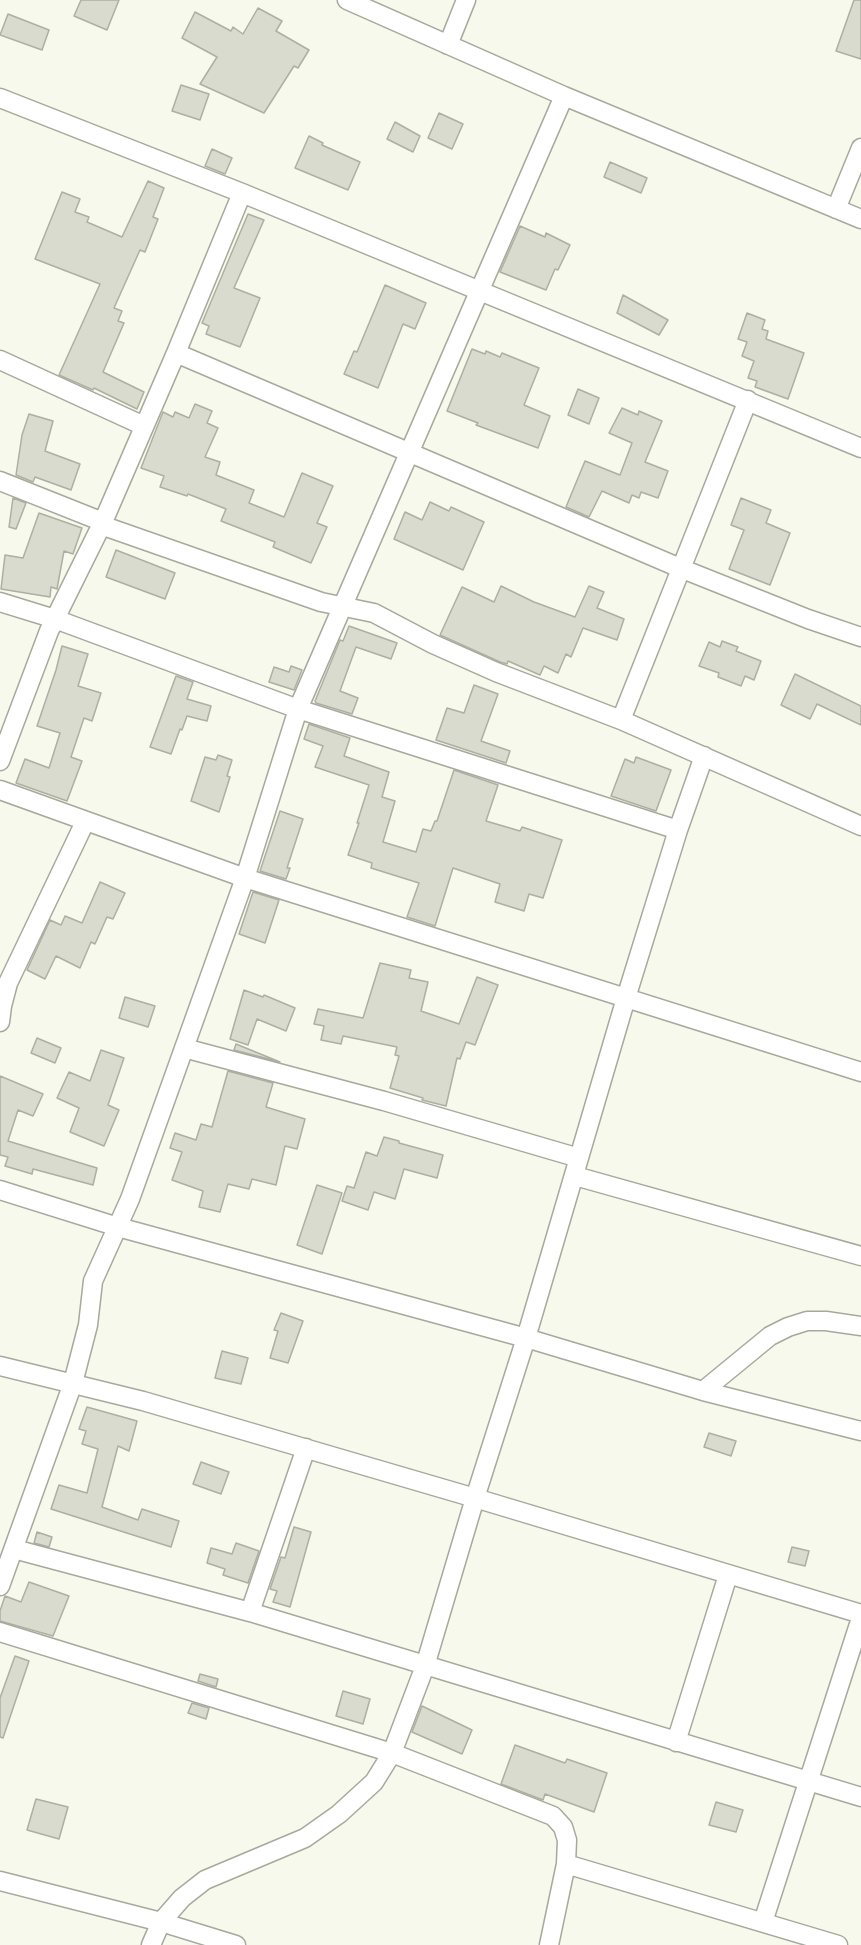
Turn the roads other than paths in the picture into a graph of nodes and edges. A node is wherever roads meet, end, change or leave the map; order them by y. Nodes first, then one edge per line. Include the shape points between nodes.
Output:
1 (347, 0) edge
2 (466, 0) edge
3 (448, 45) junction
4 (564, 96) junction
5 (0, 98) edge
6 (861, 148) edge
7 (242, 193) junction
8 (836, 209) junction
9 (861, 219) edge
10 (479, 290) junction
11 (176, 353) junction
12 (0, 360) edge
13 (748, 399) junction
14 (144, 426) junction
15 (861, 448) edge
16 (410, 453) junction
17 (0, 481) edge
18 (102, 523) junction
19 (680, 568) junction
20 (0, 602) edge
21 (342, 608) junction
22 (55, 619) junction
23 (861, 637) edge
24 (298, 709) junction
25 (621, 720) junction
26 (704, 756) junction
27 (0, 761) edge
28 (0, 790) edge
29 (85, 822) junction
30 (861, 826) edge
31 (678, 830) junction
32 (245, 878) junction
33 (626, 998) junction
34 (1, 1011) edge
35 (184, 1048) junction
36 (861, 1072) edge
37 (579, 1158) junction
38 (575, 1176) junction
39 (0, 1190) edge
40 (118, 1227) junction
41 (861, 1256) edge
42 (861, 1326) edge
43 (526, 1338) junction
44 (0, 1366) edge
45 (73, 1383) junction
46 (703, 1391) junction
47 (861, 1431) edge
48 (306, 1448) junction
49 (476, 1498) junction
50 (14, 1549) junction
51 (728, 1575) junction
52 (0, 1586) edge
53 (250, 1612) junction
54 (861, 1616) edge
55 (0, 1632) edge
56 (425, 1666) junction
57 (676, 1742) junction
58 (392, 1752) junction
59 (809, 1781) junction
60 (861, 1797) edge
61 (566, 1864) junction
62 (0, 1881) edge
63 (161, 1922) junction
64 (763, 1922) junction
65 (151, 1945) edge
66 (236, 1945) edge
67 (549, 1945) edge
68 (838, 1945) edge

1 - 3 street
2 - 3 street
3 - 4 street
4 - 8 street
4 - 10 street
5 - 7 street
6 - 8 street
7 - 10 street
7 - 11 street
8 - 9 street
10 - 13 street
10 - 16 street
11 - 14 street
11 - 16 street
12 - 14 street
13 - 15 street
13 - 19 street
14 - 18 street
16 - 19 street
16 - 21 street
17 - 18 street
18 - 21 street
18 - 22 street
19 - 23 street
19 - 25 street
20 - 22 street
21 - 24 street
21 - 25 street via 374,613 496,672
22 - 24 street
22 - 27 street
24 - 31 street
24 - 32 street
25 - 26 street
26 - 30 street
26 - 31 street
28 - 29 street
29 - 32 street
29 - 34 street via 23,948
31 - 33 street
32 - 33 street
32 - 35 street
33 - 36 street
33 - 37 street
35 - 37 street
35 - 40 street
37 - 38 street
38 - 41 street
38 - 43 street
39 - 40 street
40 - 43 street
40 - 45 street via 93,1281 88,1325
42 - 46 street via 807,1321 788,1327 770,1336
43 - 46 street
43 - 49 street
44 - 45 street
45 - 48 street
45 - 50 street
46 - 47 street
48 - 49 street
48 - 53 street
49 - 51 street
49 - 56 street
50 - 52 street
50 - 53 street
51 - 54 street
51 - 57 street
53 - 56 street
54 - 59 street
55 - 58 street
56 - 57 street
56 - 58 street
57 - 59 street
58 - 61 street via 553,1816 563,1827 567,1840
58 - 63 street via 374,1782 339,1815 305,1839 206,1880 182,1898
59 - 60 street
59 - 64 street
61 - 64 street
61 - 67 street
62 - 63 street
63 - 65 street
63 - 66 street
64 - 68 street

